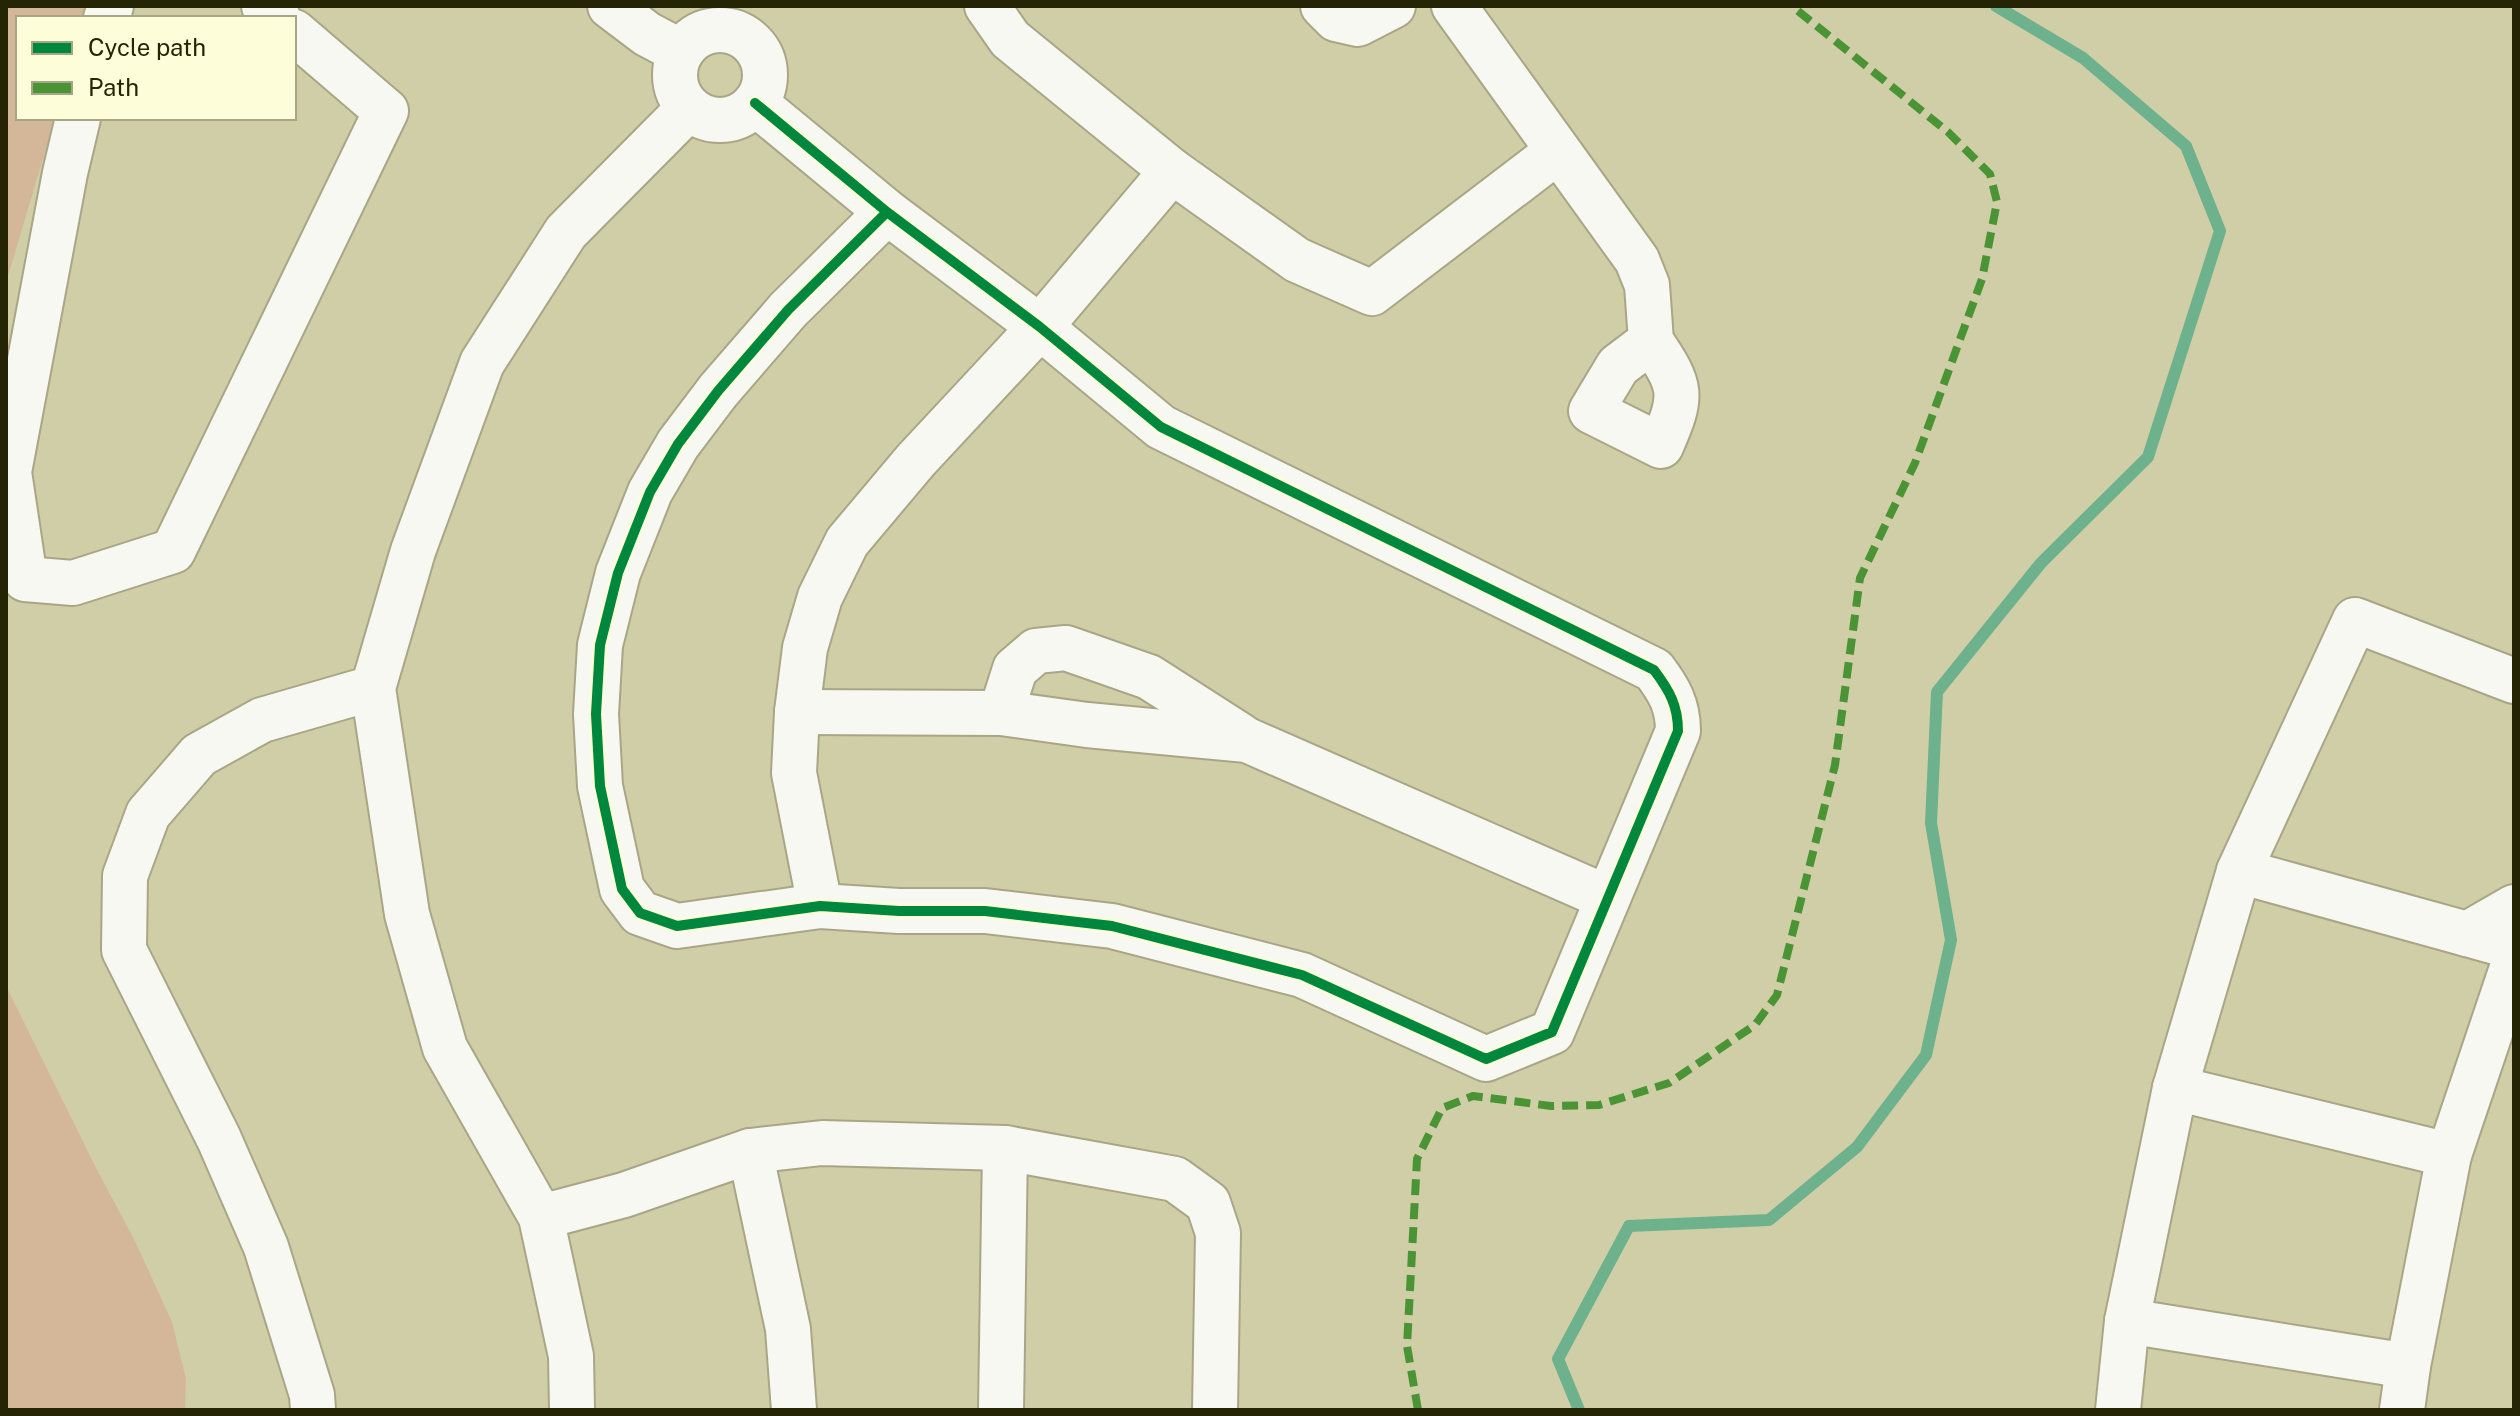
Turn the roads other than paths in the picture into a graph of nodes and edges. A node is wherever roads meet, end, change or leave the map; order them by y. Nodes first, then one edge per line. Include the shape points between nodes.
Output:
1 (610, 6) edge
2 (987, 6) edge
3 (1323, 6) edge
4 (1393, 6) edge
5 (1454, 6) edge
6 (296, 34) edge
7 (681, 52) junction
8 (755, 103) junction
9 (689, 108) junction
10 (78, 120) edge
11 (1558, 151) junction
12 (1172, 171) junction
13 (887, 212) junction
14 (1040, 327) junction
15 (1651, 341) dead end
16 (2514, 681) edge
17 (373, 688) junction
18 (797, 712) junction
19 (1001, 713) junction
20 (1247, 740) junction
21 (2239, 871) junction
22 (1608, 898) junction
23 (820, 906) junction
24 (2514, 907) edge
25 (2467, 934) junction
26 (2514, 947) edge
27 (2514, 962) edge
28 (2175, 1088) junction
29 (1005, 1148) junction
30 (750, 1151) junction
31 (2449, 1155) junction
32 (541, 1217) junction
33 (2127, 1321) junction
34 (2408, 1366) junction
35 (313, 1410) edge
36 (572, 1410) edge
37 (794, 1410) edge
38 (1001, 1410) edge
39 (1215, 1410) edge
40 (2118, 1410) edge
41 (2402, 1410) edge

1 - 7 street
2 - 12 street via 1010,39
3 - 4 street via 1336,19 1358,24
5 - 11 street
6 - 10 street via 386,111 173,551 73,583 25,579 9,472
7 - 8 street via 693,38 711,30 730,30 747,38 765,69
7 - 9 street via 676,81
8 - 9 street via 723,120
8 - 13 street
9 - 17 street via 566,232 482,363 413,551
11 - 12 street via 1372,293 1297,260
11 - 15 street via 1637,260 1647,285
12 - 14 street
13 - 14 street
13 - 23 street via 788,310 678,444 650,492 624,559 600,645 600,786 622,889 640,913 677,926
14 - 18 street via 847,542 820,597 805,648
14 - 22 street via 1161,427 1654,670 1671,694 1678,731
16 - 21 street via 2355,620
17 - 32 street via 407,914 445,1048
17 - 35 street via 262,720 199,755 148,814 125,876 124,950 219,1139 266,1247
18 - 19 street
18 - 23 street via 794,773
19 - 20 street
19 - 20 street via 1015,669 1036,651 1066,648 1149,677
20 - 22 street
21 - 25 street
21 - 28 street
22 - 23 street via 1552,1032 1486,1059 1302,975 1112,926 985,911
24 - 25 street
25 - 26 street
27 - 31 street
28 - 31 street
28 - 33 street
29 - 30 street via 822,1143
29 - 38 street
29 - 39 street via 1175,1179 1208,1203 1218,1233
30 - 32 street via 624,1195
30 - 37 street via 788,1329
31 - 34 street
32 - 36 street via 571,1356
33 - 34 street
33 - 40 street
34 - 41 street

